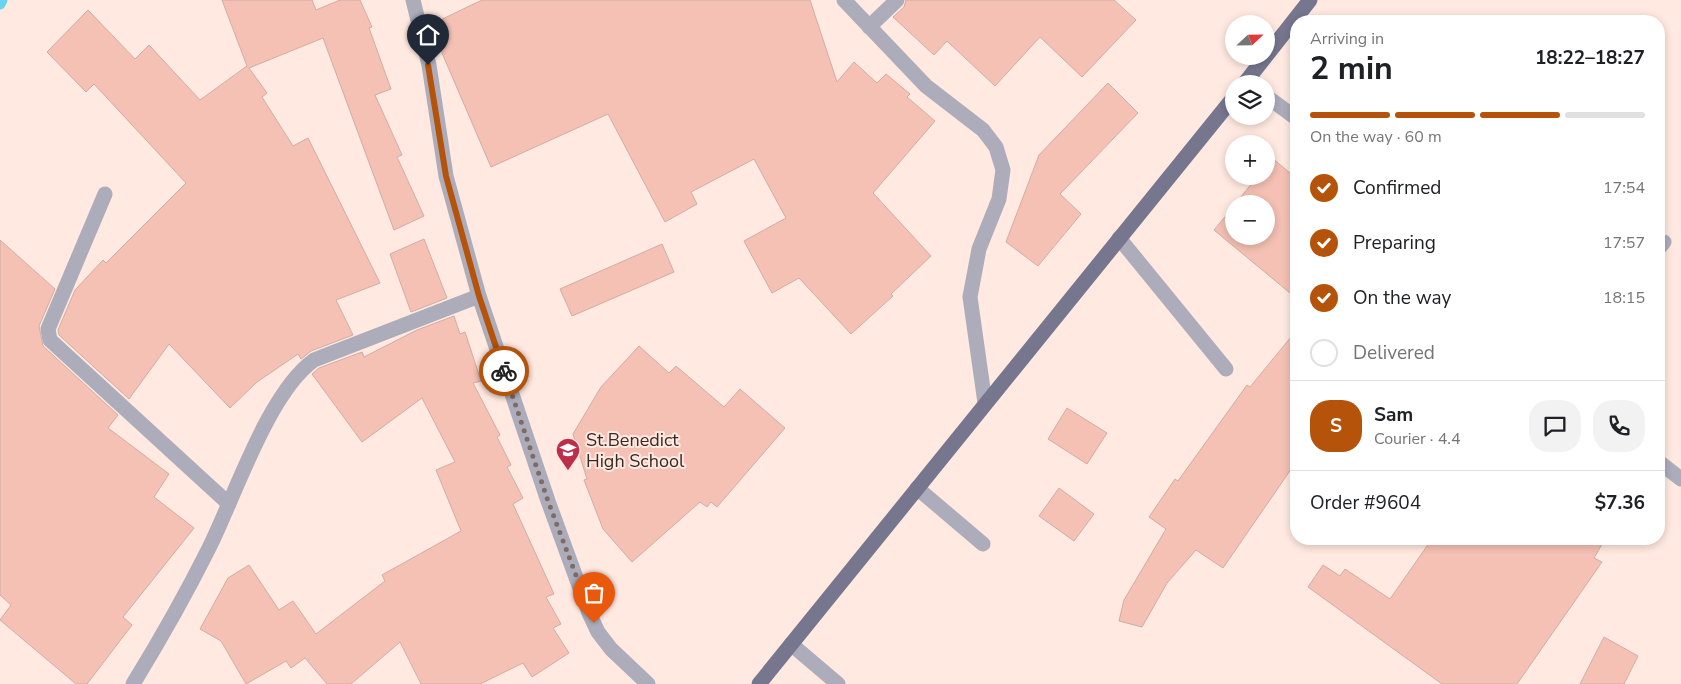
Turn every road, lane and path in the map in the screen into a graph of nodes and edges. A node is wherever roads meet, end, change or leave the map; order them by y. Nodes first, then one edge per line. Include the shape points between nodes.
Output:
1 (413, 0) edge
2 (844, 0) edge
3 (896, 0) edge
4 (1310, 0) edge
5 (1298, 15) edge
6 (1290, 25) edge
7 (869, 27) junction
8 (1275, 45) edge
9 (1275, 103) edge
10 (1225, 108) edge
11 (1290, 114) edge
12 (105, 194) dead end
13 (1119, 238) junction
14 (479, 296) junction
15 (1226, 369) dead end
16 (985, 403) junction
17 (1665, 467) edge
18 (1681, 479) edge
19 (917, 488) junction
20 (229, 504) junction
21 (983, 544) dead end
22 (790, 644) junction
23 (133, 684) edge
24 (648, 684) edge
25 (758, 684) edge
26 (838, 684) edge

1 - 14 street via 428,65 446,176
2 - 7 street
3 - 7 street
4 - 5 main road
6 - 8 main road
7 - 16 street via 926,86 983,130 996,147 1003,170 1000,199 979,249 970,297
9 - 11 street
10 - 13 main road
12 - 20 street via 48,329 50,340
13 - 15 street
13 - 16 main road
14 - 20 street via 314,360 301,370 289,384 256,443
14 - 24 street via 589,613 611,649
16 - 19 main road
17 - 18 street
19 - 21 street
19 - 22 main road
20 - 23 street via 166,630
22 - 25 main road
22 - 26 street

